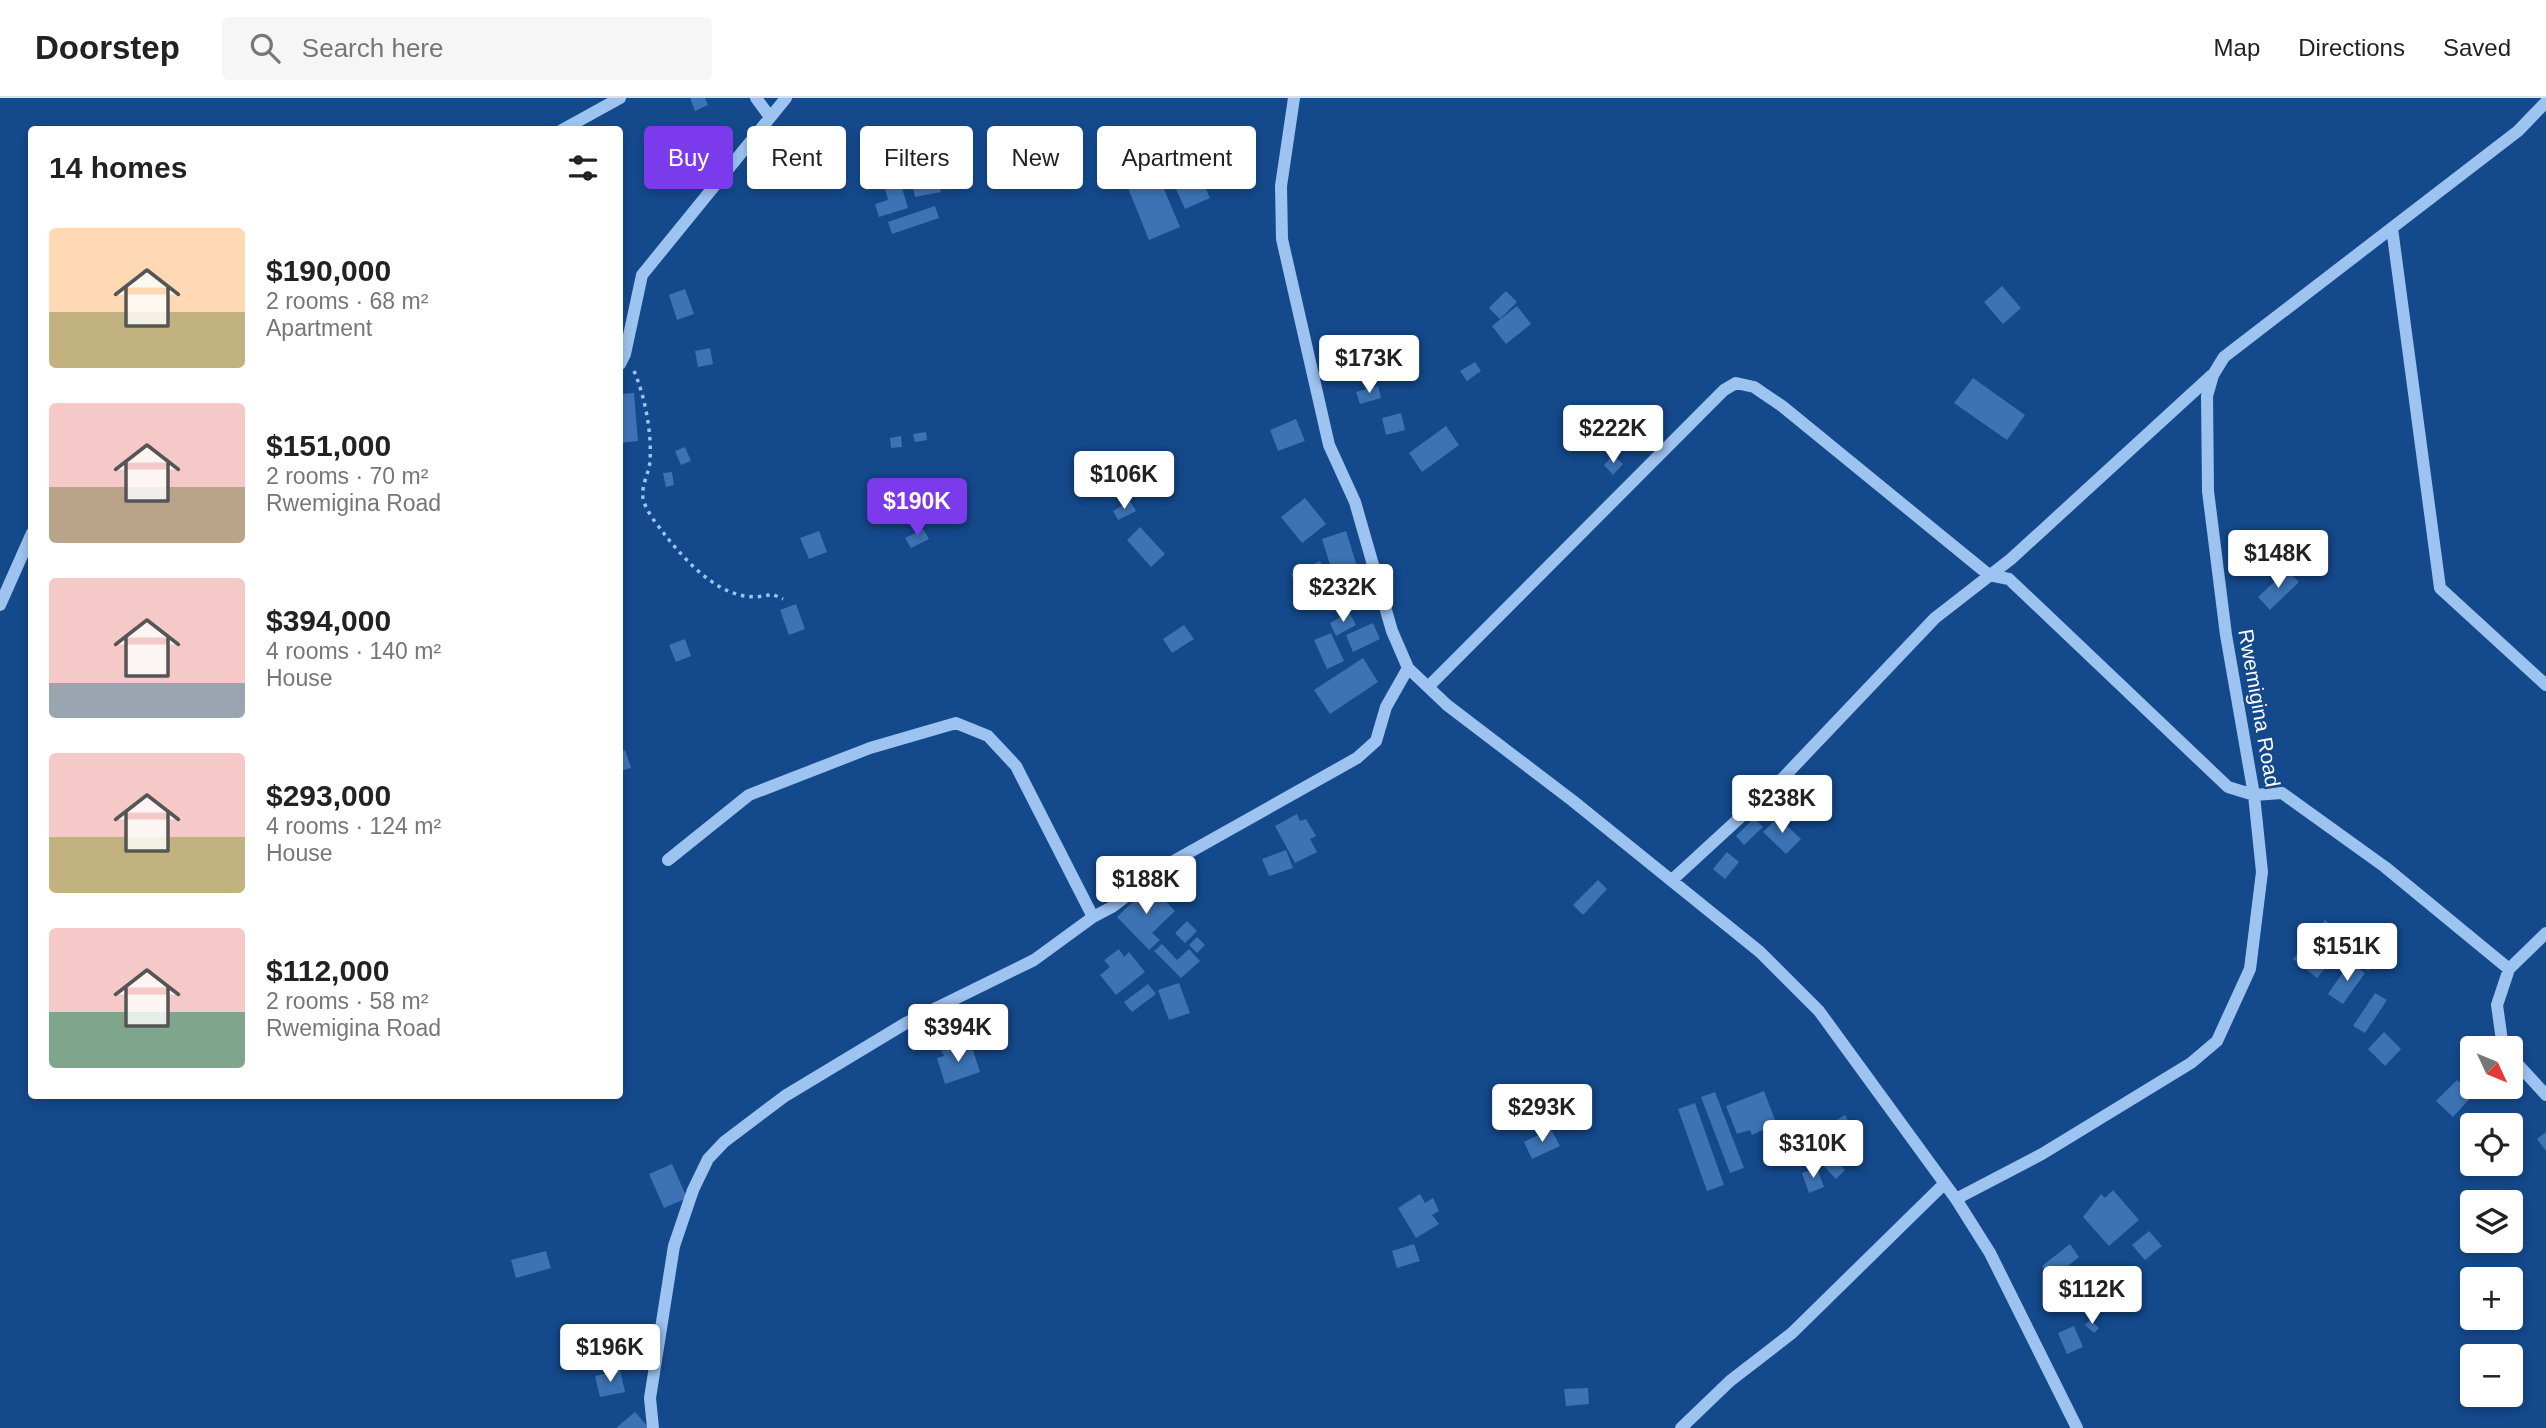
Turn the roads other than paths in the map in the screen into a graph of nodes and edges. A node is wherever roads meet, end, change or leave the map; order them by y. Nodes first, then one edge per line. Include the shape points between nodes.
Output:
1 (620, 98) edge
2 (756, 98) edge
3 (786, 98) edge
4 (1294, 98) edge
5 (2546, 103) edge
6 (770, 117) junction
7 (569, 126) edge
8 (2392, 228) junction
9 (623, 355) edge
10 (2213, 375) junction
11 (28, 542) edge
12 (1989, 575) junction
13 (0, 605) edge
14 (1408, 668) junction
15 (2546, 685) edge
16 (1428, 687) junction
17 (2254, 794) junction
18 (667, 860) dead end
19 (1672, 880) junction
20 (1093, 917) junction
21 (2546, 933) edge
22 (2509, 969) junction
23 (2501, 1036) edge
24 (2524, 1071) edge
25 (2546, 1095) edge
26 (1944, 1184) junction
27 (1956, 1199) junction
28 (653, 1428) edge
29 (1681, 1428) edge
30 (2077, 1428) edge

1 - 7 street
2 - 6 street
3 - 6 street
4 - 14 street via 1281,187 1282,239 1329,445 1355,502 1392,631
5 - 8 street via 2518,131
6 - 9 street via 642,275
8 - 10 street via 2224,357
8 - 15 street via 2440,588
10 - 12 street
10 - 17 street, Rwemigina Road via 2207,396 2208,491 2226,635
11 - 13 street
12 - 16 street via 1782,406 1754,387 1736,383
12 - 17 street via 2009,579 2228,787
12 - 19 street via 1935,618 1781,780
14 - 16 street
14 - 20 street via 1386,707 1376,741 1357,758 1172,862
16 - 19 street
17 - 22 street via 2282,793 2385,867
17 - 27 street, Rwemigina Road via 2262,872 2256,930 2249,969 2217,1041 2191,1063 2105,1117
18 - 20 street via 749,795 870,748 956,723 988,736 1016,766
19 - 26 street via 1760,952 1819,1012
20 - 28 street via 1034,960 906,1023 785,1097 724,1142 708,1160 674,1246 650,1398
21 - 22 street
22 - 23 street via 2497,1005
24 - 25 street
26 - 27 street
26 - 29 street via 1792,1334 1730,1381
27 - 30 street via 1990,1253

